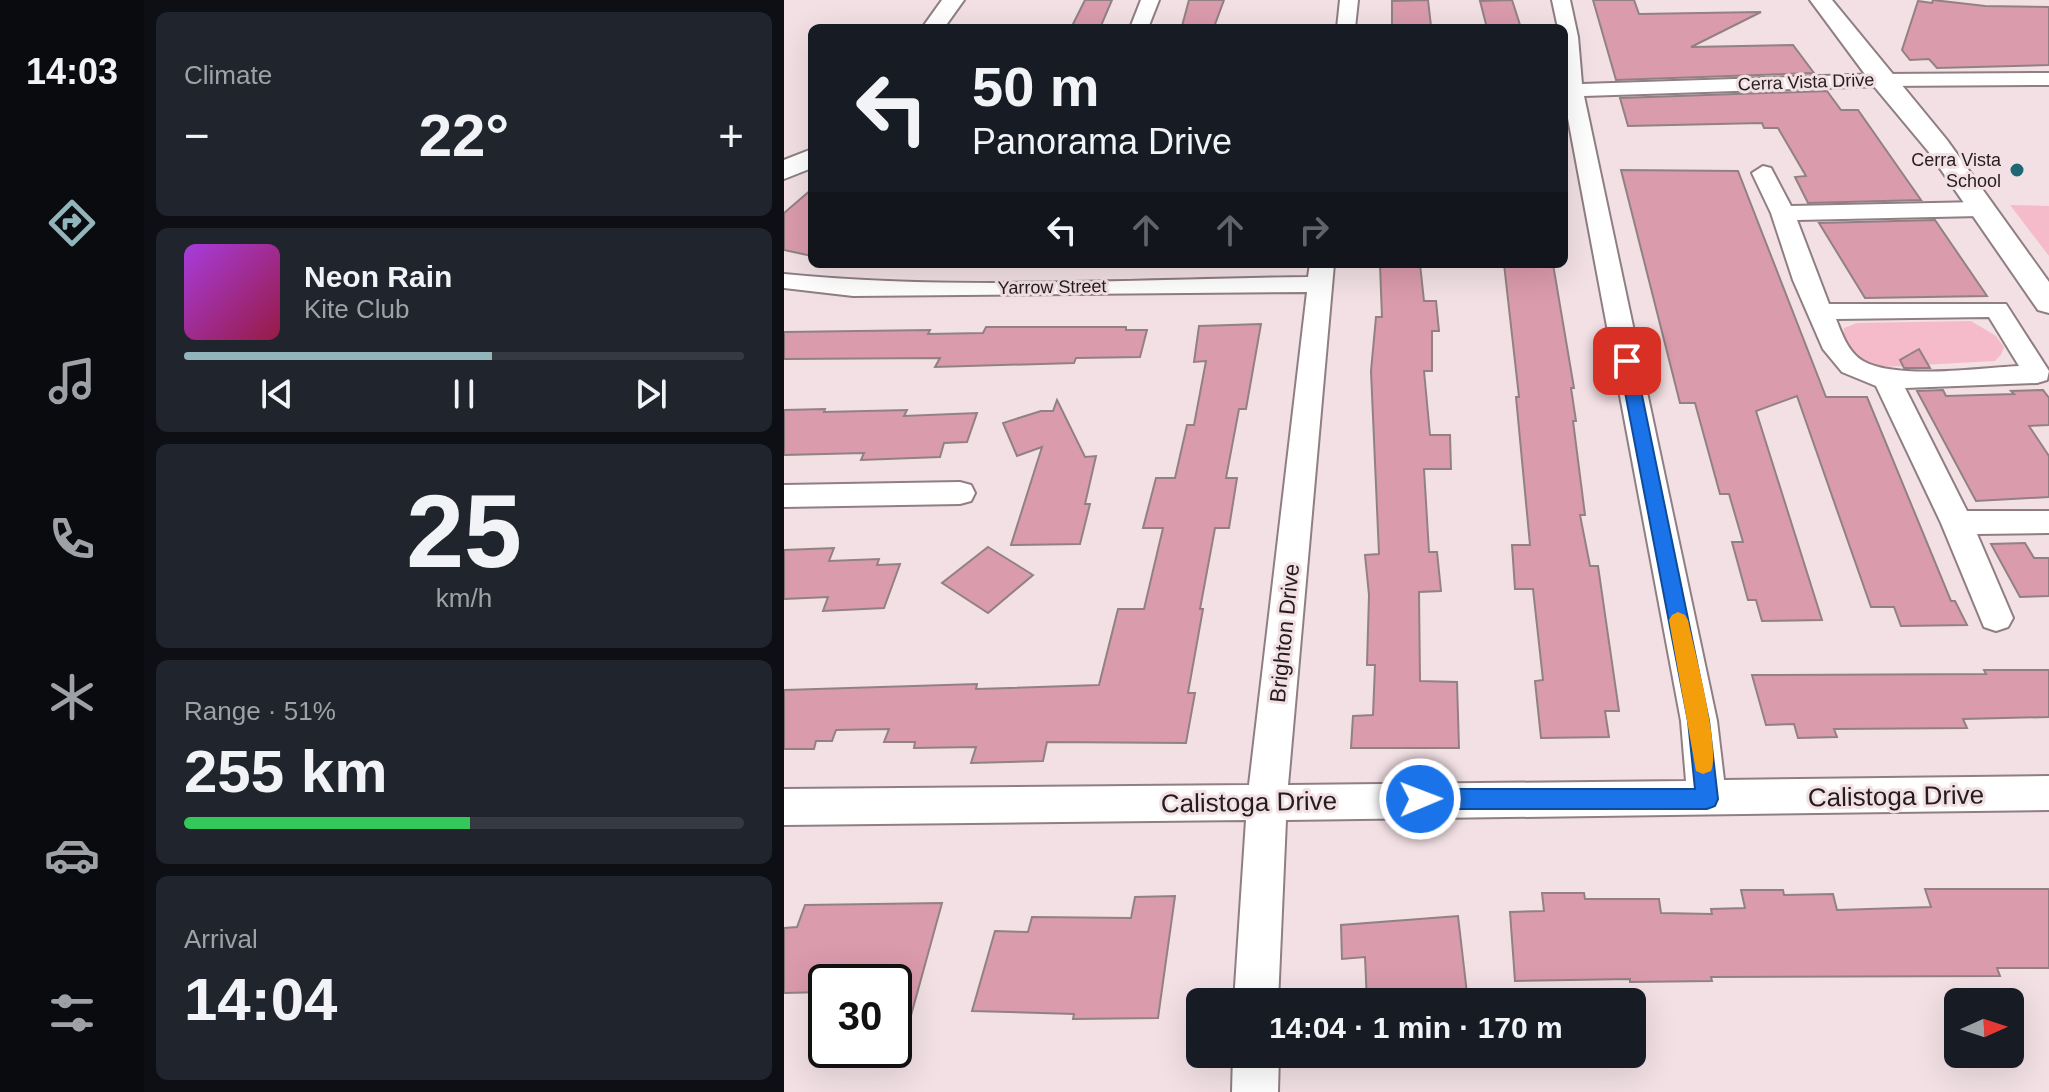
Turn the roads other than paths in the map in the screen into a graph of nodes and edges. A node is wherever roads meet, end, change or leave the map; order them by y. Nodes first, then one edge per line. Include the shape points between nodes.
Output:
1 (953, 0) edge
2 (1150, 0) edge
3 (1349, 0) edge
4 (1561, 0) edge
5 (1821, 0) edge
6 (936, 24) edge
7 (1141, 24) edge
8 (1346, 24) edge
9 (1566, 24) edge
10 (1568, 32) edge
11 (2049, 79) edge
12 (1882, 80) junction
13 (1569, 91) edge
14 (808, 159) edge
15 (784, 171) edge
16 (1763, 173) dead end
17 (1980, 209) junction
18 (1783, 213) junction
19 (1321, 274) edge
20 (1036, 276) edge
21 (784, 281) edge
22 (2049, 303) edge
23 (1820, 312) junction
24 (1887, 380) junction
25 (960, 493) dead end
26 (784, 496) edge
27 (2049, 522) edge
28 (1957, 523) junction
29 (1996, 618) dead end
30 (2049, 793) edge
31 (1707, 799) junction
32 (1267, 801) junction
33 (784, 807) edge
34 (1257, 988) edge
35 (1256, 1068) edge
36 (1255, 1092) edge

1 - 6 street
2 - 7 street
3 - 8 street
4 - 9 street
5 - 12 street
10 - 13 street
11 - 12 street, Cerra Vista Drive
12 - 13 street, Cerra Vista Drive
12 - 17 street via 1938,146
13 - 31 street via 1699,721
14 - 15 street
16 - 18 street
17 - 18 street
17 - 22 street
18 - 23 street
19 - 20 street, Yarrow Street
19 - 32 street, Brighton Drive
20 - 21 street, Yarrow Street via 853,288
23 - 24 street via 1836,349 1852,366
23 - 24 street via 1997,309 2037,374
24 - 28 street
25 - 26 street
27 - 28 street
28 - 29 street
30 - 31 street, Calistoga Drive
31 - 32 street, Calistoga Drive
32 - 33 street, Calistoga Drive
32 - 34 street, Brighton Drive
35 - 36 street

